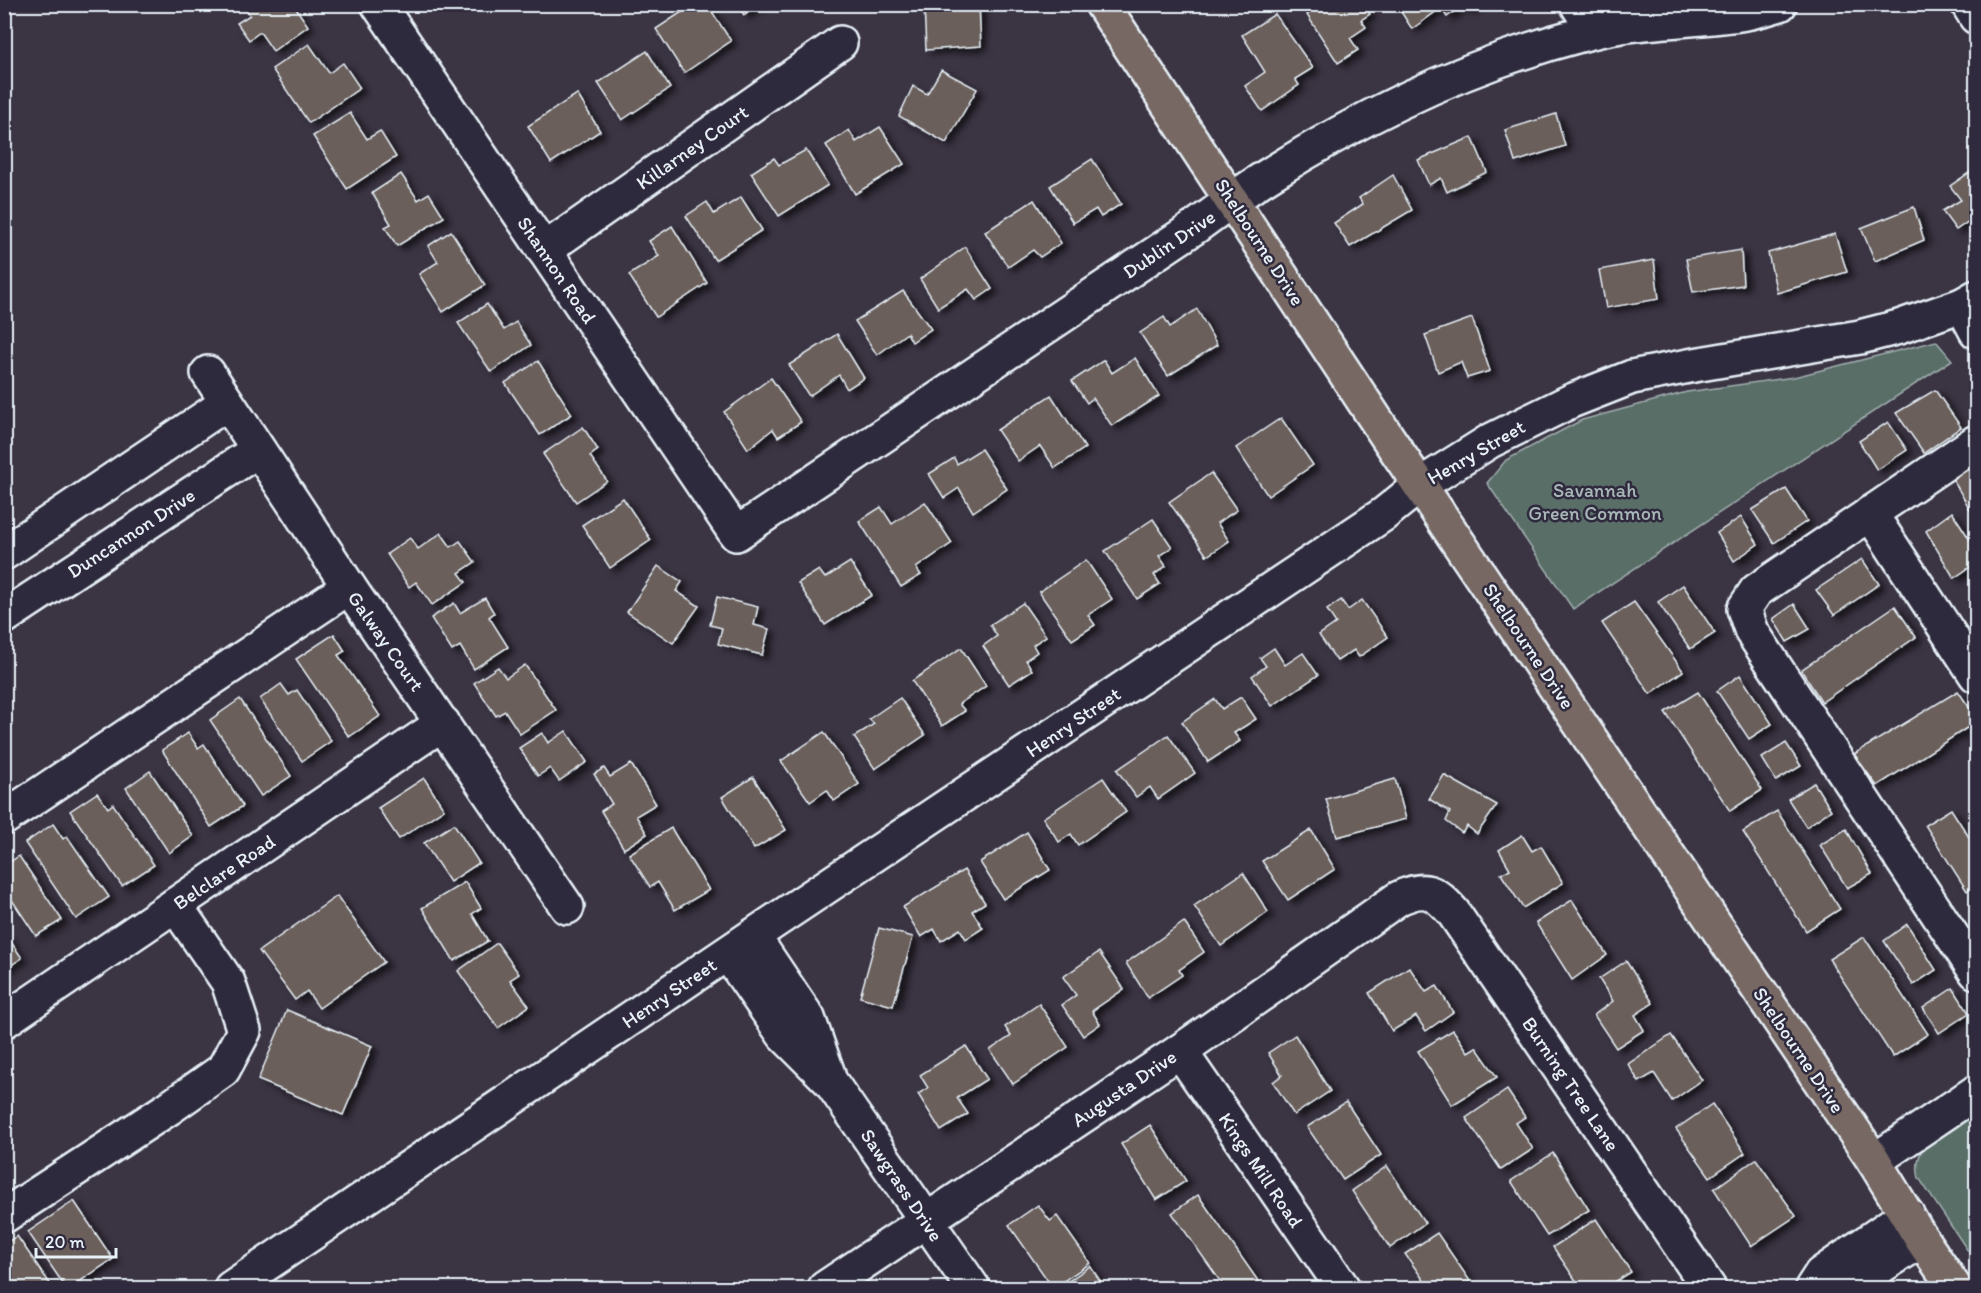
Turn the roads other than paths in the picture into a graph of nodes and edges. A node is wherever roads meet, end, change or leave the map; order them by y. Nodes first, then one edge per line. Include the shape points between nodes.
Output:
1 (378, 4) edge
2 (1102, 4) edge
3 (1576, 4) edge
4 (1780, 4) edge
5 (1968, 4) edge
6 (1977, 17) edge
7 (1594, 31) junction
8 (840, 43) dead end
9 (1233, 200) junction
10 (544, 250) junction
11 (1972, 311) edge
12 (208, 373) dead end
13 (227, 403) junction
14 (1977, 442) edge
15 (258, 450) junction
16 (1420, 484) junction
17 (1870, 513) junction
18 (736, 534) joint
19 (4, 553) edge
20 (349, 587) junction
21 (4, 617) edge
22 (1977, 675) edge
23 (443, 723) junction
24 (4, 818) edge
25 (1423, 890) joint
26 (176, 905) junction
27 (567, 907) dead end
28 (740, 945) junction
29 (1977, 972) edge
30 (4, 1021) edge
31 (1180, 1051) junction
32 (1977, 1092) edge
33 (1874, 1161) junction
34 (4, 1216) edge
35 (926, 1220) junction
36 (1914, 1227) junction
37 (231, 1288) edge
38 (825, 1288) edge
39 (973, 1288) edge
40 (1343, 1288) edge
41 (1709, 1288) edge
42 (1812, 1288) edge
43 (1847, 1288) edge
44 (1955, 1288) edge

1 - 10 street, Shannon Road
2 - 9 main road, Shelbourne Drive
3 - 7 street
4 - 7 street, Dublin Drive via 1741,14 1679,18
5 - 6 street
7 - 9 street, Dublin Drive via 1492,63 1405,99
8 - 10 street, Killarney Court
9 - 16 main road, Shelbourne Drive
9 - 18 street, Dublin Drive
10 - 18 street, Shannon Road
11 - 16 street, Henry Street via 1860,338 1632,376 1490,441
12 - 13 street, Galway Court
13 - 15 street, Galway Court
13 - 19 street
14 - 17 street
15 - 20 street, Galway Court
15 - 21 street, Duncannon Drive
16 - 28 street, Henry Street via 1384,514
16 - 33 main road, Shelbourne Drive
17 - 22 street
17 - 29 street via 1756,591 1744,609 1752,632
20 - 23 street, Galway Court
20 - 24 street
23 - 26 street, Belclare Road
23 - 27 street, Galway Court
25 - 31 street, Augusta Drive via 1399,898
25 - 41 street, Burning Tree Lane via 1433,893 1453,912
26 - 30 street, Belclare Road
26 - 34 street via 228,982 244,1031 228,1060 222,1070 169,1108
28 - 35 street, Sawgrass Drive via 808,1018 830,1081
28 - 37 street, Henry Street
31 - 35 street, Augusta Drive
31 - 40 street, Kings Mill Road
32 - 33 street
33 - 36 main road, Shelbourne Drive
35 - 38 street, Augusta Drive
35 - 39 street, Sawgrass Drive
36 - 42 street via 1821,1274
36 - 43 street
36 - 44 main road, Shelbourne Drive

